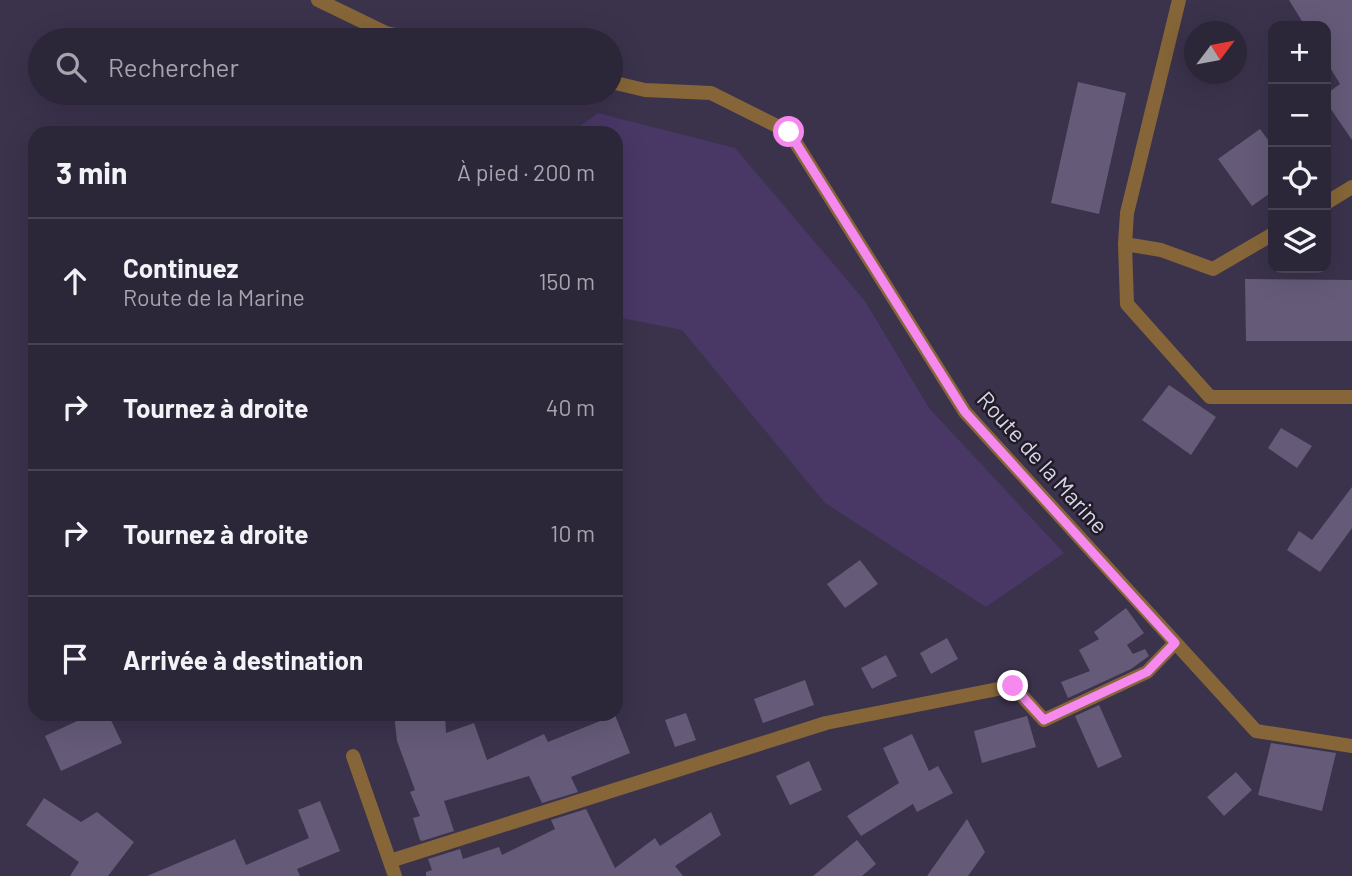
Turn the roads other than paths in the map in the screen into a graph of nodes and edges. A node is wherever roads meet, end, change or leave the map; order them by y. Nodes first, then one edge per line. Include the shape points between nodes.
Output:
1 (318, 0) edge
2 (1179, 0) edge
3 (376, 28) edge
4 (623, 85) edge
5 (1352, 187) edge
6 (1331, 200) edge
7 (1268, 237) edge
8 (1125, 244) junction
9 (1352, 397) edge
10 (1175, 643) junction
11 (1352, 746) edge
12 (353, 756) dead end
13 (390, 862) junction
14 (395, 876) edge

1 - 3 street
2 - 8 street via 1126,213
4 - 10 street, Route de la Marine via 711,93 789,132 965,412
5 - 6 street
7 - 8 street via 1213,269 1161,250
8 - 9 street via 1127,304 1210,397
10 - 11 street, Route de la Marine via 1256,731
10 - 13 street via 1147,672 1044,720 1013,686 826,723
12 - 13 street
13 - 14 street

